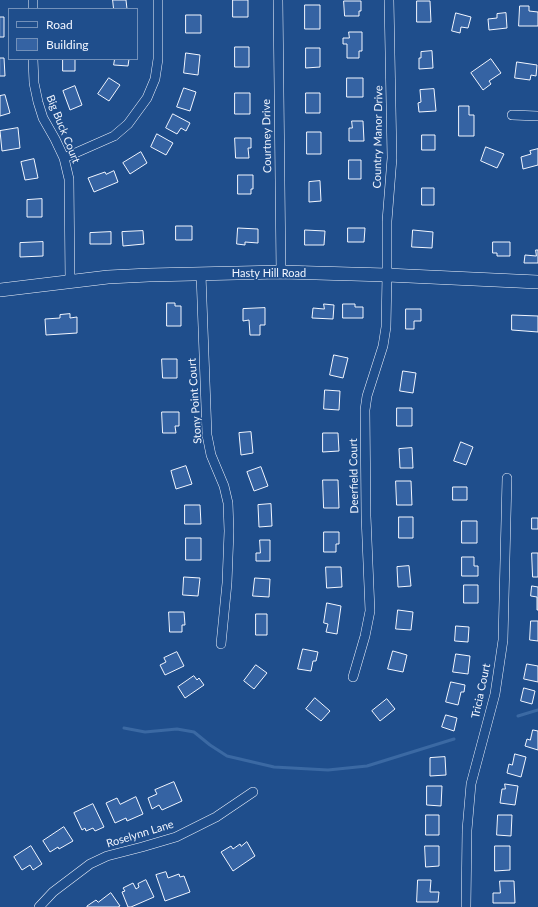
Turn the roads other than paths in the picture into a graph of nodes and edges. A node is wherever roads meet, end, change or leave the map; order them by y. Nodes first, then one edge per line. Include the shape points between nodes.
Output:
1 (158, 0) edge
2 (278, 0) edge
3 (389, 0) edge
4 (34, 60) edge
5 (512, 115) dead end
6 (538, 116) edge
7 (64, 158) junction
8 (281, 272) junction
9 (201, 274) junction
10 (388, 275) junction
11 (70, 281) junction
12 (538, 282) edge
13 (0, 290) edge
14 (507, 478) dead end
15 (221, 644) dead end
16 (353, 677) dead end
17 (254, 792) dead end
18 (39, 907) edge
19 (466, 907) edge

1 - 7 street via 158,59 147,98 128,124 114,136
2 - 8 street, Courtney Drive
3 - 10 street, Country Manor Drive via 392,158 387,221
4 - 7 street, Big Buck Court via 34,83 38,102 43,118
5 - 6 street
7 - 11 street, Big Buck Court via 70,179
8 - 9 street, Hasty Hill Road
8 - 10 street, Hasty Hill Road
9 - 11 street, Hasty Hill Road via 142,275
9 - 15 street, Stony Point Court via 207,435 211,455 228,503 227,583
10 - 12 street, Hasty Hill Road
10 - 16 street, Deerfield Court via 383,346 365,410 370,611
11 - 13 street, Hasty Hill Road
14 - 19 street, Tricia Court via 503,640 495,694 471,784 467,830
17 - 18 street, Roselynn Lane via 216,817 176,837 107,856 90,864 53,892

